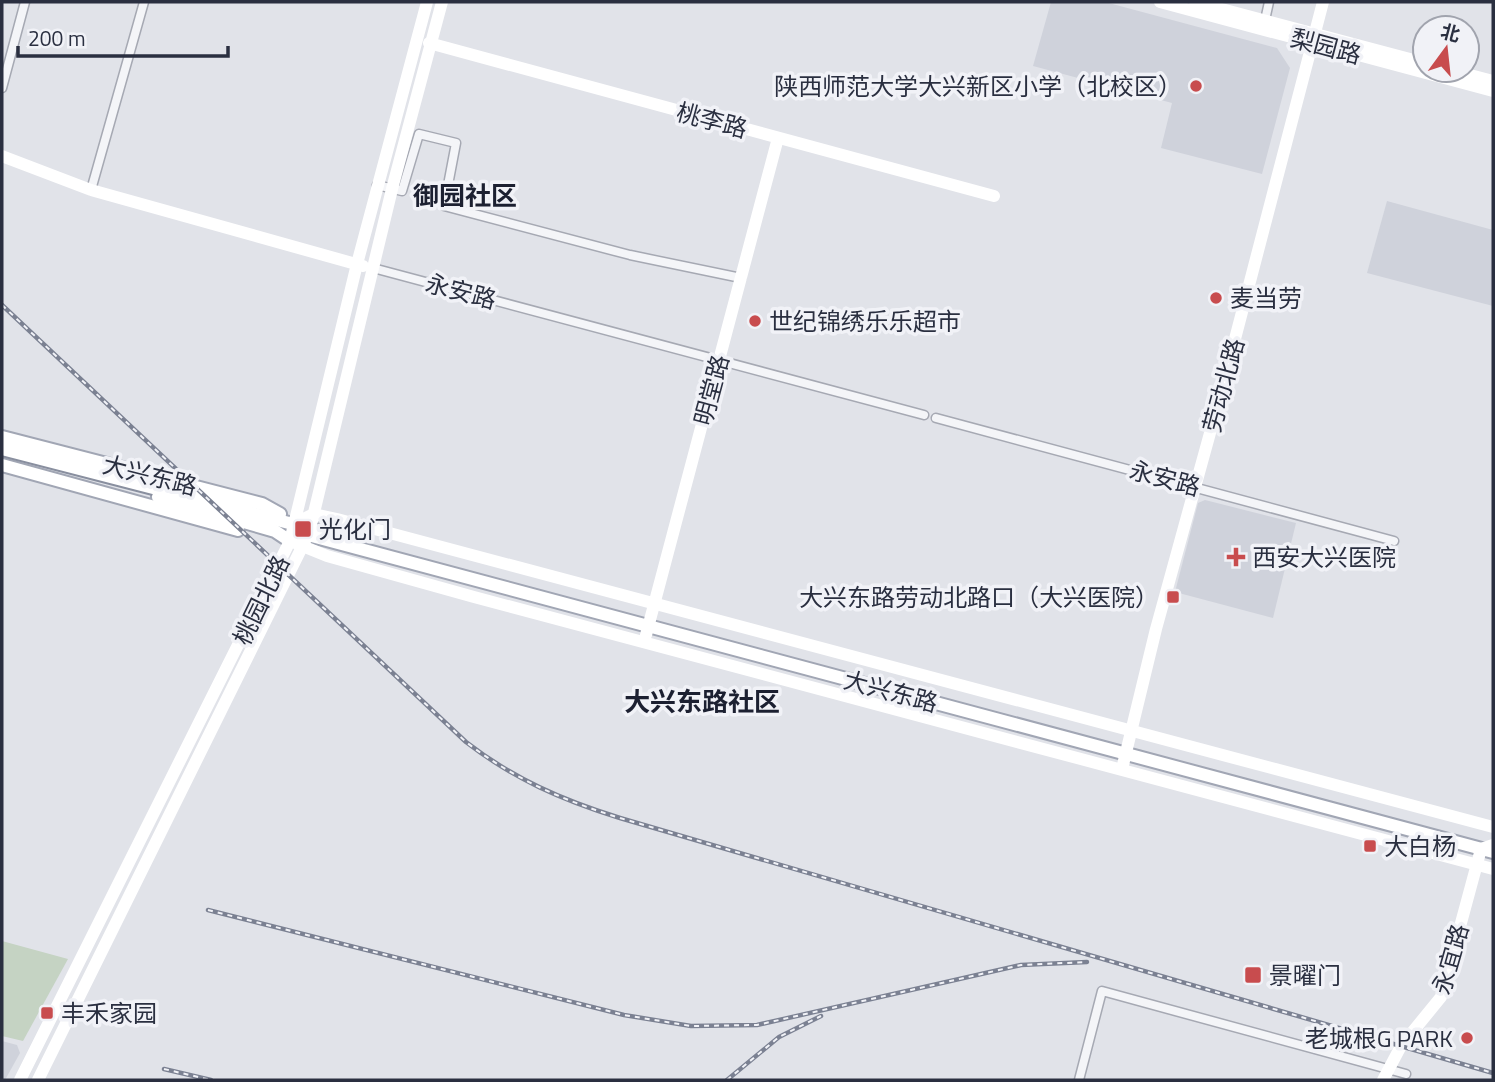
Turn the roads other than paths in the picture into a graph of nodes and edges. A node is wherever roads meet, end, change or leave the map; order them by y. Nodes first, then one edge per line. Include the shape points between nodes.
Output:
1 (25, 2) edge
2 (144, 2) edge
3 (427, 2) edge
4 (442, 2) edge
5 (1160, 2) edge
6 (1195, 2) edge
7 (1269, 2) edge
8 (1323, 2) edge
9 (1265, 20) junction
10 (1313, 38) junction
11 (429, 43) junction
12 (1411, 60) edge
13 (2, 88) edge
14 (1493, 91) edge
15 (778, 138) junction
16 (2, 156) edge
17 (377, 185) junction
18 (392, 188) junction
19 (91, 190) junction
20 (994, 196) dead end
21 (357, 264) junction
22 (373, 268) junction
23 (741, 278) junction
24 (719, 359) junction
25 (924, 415) dead end
26 (936, 418) dead end
27 (2, 437) edge
28 (2, 448) edge
29 (2, 456) edge
30 (2, 465) edge
31 (119, 482) junction
32 (1196, 486) junction
33 (160, 493) junction
34 (314, 514) junction
35 (295, 523) junction
36 (307, 536) junction
37 (290, 541) junction
38 (1394, 541) dead end
39 (654, 603) junction
40 (649, 622) junction
41 (644, 642) junction
42 (1132, 729) junction
43 (1127, 750) junction
44 (1122, 769) junction
45 (1493, 827) edge
46 (1490, 847) edge
47 (1476, 864) junction
48 (1493, 869) edge
49 (1405, 1074) dead end
50 (1385, 1075) edge
51 (19, 1080) edge
52 (38, 1080) edge
53 (1079, 1080) edge

1 - 13 street
2 - 19 street
3 - 17 main road, 桃园北路
4 - 11 main road, 桃园北路
5 - 10 main road, 梨园路
6 - 9 main road, 梨园路
7 - 9 street
8 - 10 main road, 劳动北路
9 - 10 main road, 梨园路
10 - 12 main road, 梨园路
10 - 14 main road, 梨园路
10 - 32 main road, 劳动北路
11 - 15 main road, 桃李路
11 - 18 main road, 桃园北路
15 - 20 main road, 桃李路
15 - 23 main road, 明堂路
16 - 19 main road, 永安路
17 - 18 street
17 - 21 main road, 桃园北路
18 - 22 main road, 桃园北路
18 - 23 street via 402,191 419,134 456,143 444,206 630,255
19 - 21 main road, 永安路
21 - 22 main road, 永安路
21 - 35 main road, 桃园北路
22 - 24 street, 永安路
22 - 34 main road, 桃园北路
23 - 24 main road, 明堂路
24 - 25 street, 永安路
24 - 39 main road, 明堂路
26 - 32 street, 永安路
27 - 35 main road, 大兴东路 via 262,504
28 - 31 highway
29 - 31 highway
30 - 37 main road, 大兴东路
31 - 33 highway
32 - 38 street, 永安路
32 - 42 main road, 劳动北路
33 - 35 main road, 大兴东路
33 - 37 main road, 大兴东路 via 275,531
34 - 35 main road
34 - 36 main road, 桃园北路
34 - 39 main road
35 - 36 main road, 大兴东路
35 - 37 main road, 桃园北路
36 - 37 main road, 大兴东路
36 - 40 main road, 大兴东路
36 - 41 main road via 327,556
36 - 52 main road, 桃园北路
37 - 51 main road, 桃园北路
39 - 40 main road, 明堂路
39 - 42 main road
40 - 41 main road, 明堂路
40 - 43 main road, 大兴东路
41 - 44 main road
42 - 43 main road, 劳动北路
42 - 45 main road
43 - 44 main road, 劳动北路
43 - 46 main road, 大兴东路
44 - 47 main road
46 - 47 main road, 永宜路
47 - 48 main road
47 - 50 main road, 永宜路 via 1441,996 1401,1046
49 - 50 street
50 - 53 street via 1102,991

